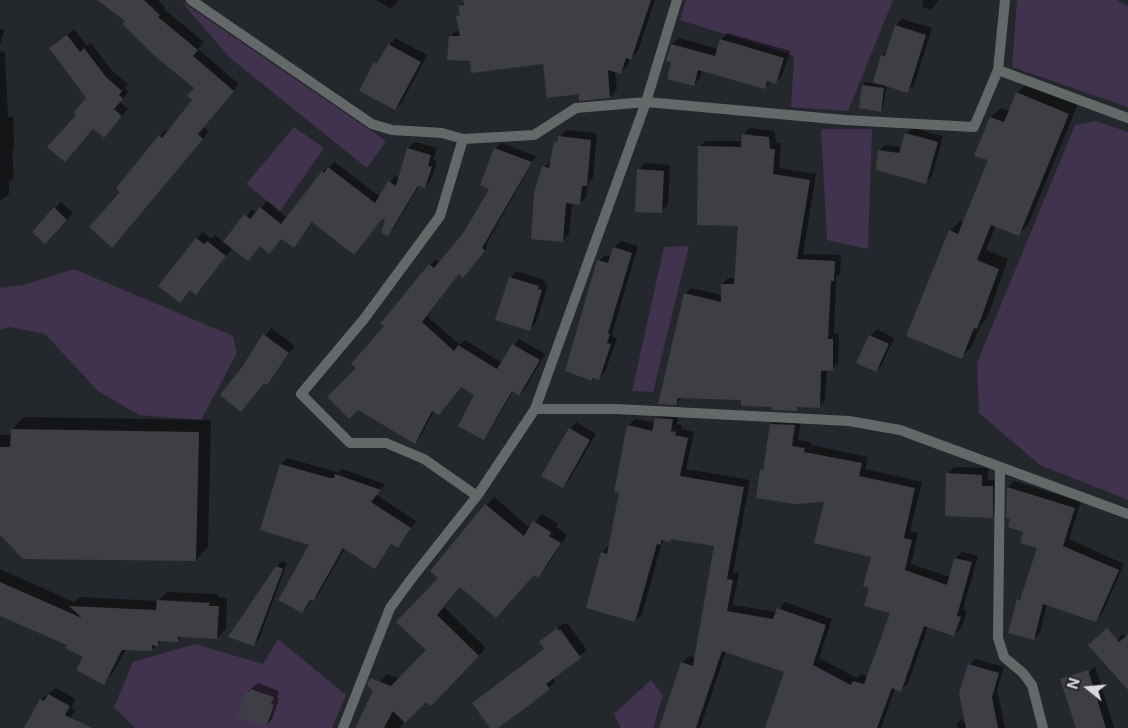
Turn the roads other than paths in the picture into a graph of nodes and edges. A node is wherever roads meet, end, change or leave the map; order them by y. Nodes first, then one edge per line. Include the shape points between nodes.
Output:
1 (191, 0) edge
2 (677, 0) edge
3 (1005, 0) edge
4 (998, 70) junction
5 (646, 102) junction
6 (1128, 118) edge
7 (464, 140) junction
8 (535, 409) junction
9 (1000, 467) junction
10 (477, 496) junction
11 (1128, 514) edge
12 (343, 728) edge
13 (1043, 728) edge

1 - 7 street via 372,124 392,130 442,133
2 - 5 street
3 - 4 street
4 - 5 street via 974,127 845,120
4 - 6 street
5 - 7 street via 576,108 534,135
5 - 8 street
7 - 10 street via 440,216 364,319 301,394 350,443 386,442 424,459
8 - 9 street via 616,409 849,421 900,430
8 - 10 street
9 - 11 street
9 - 13 street via 998,638 1004,657 1032,685
10 - 12 street via 390,608

